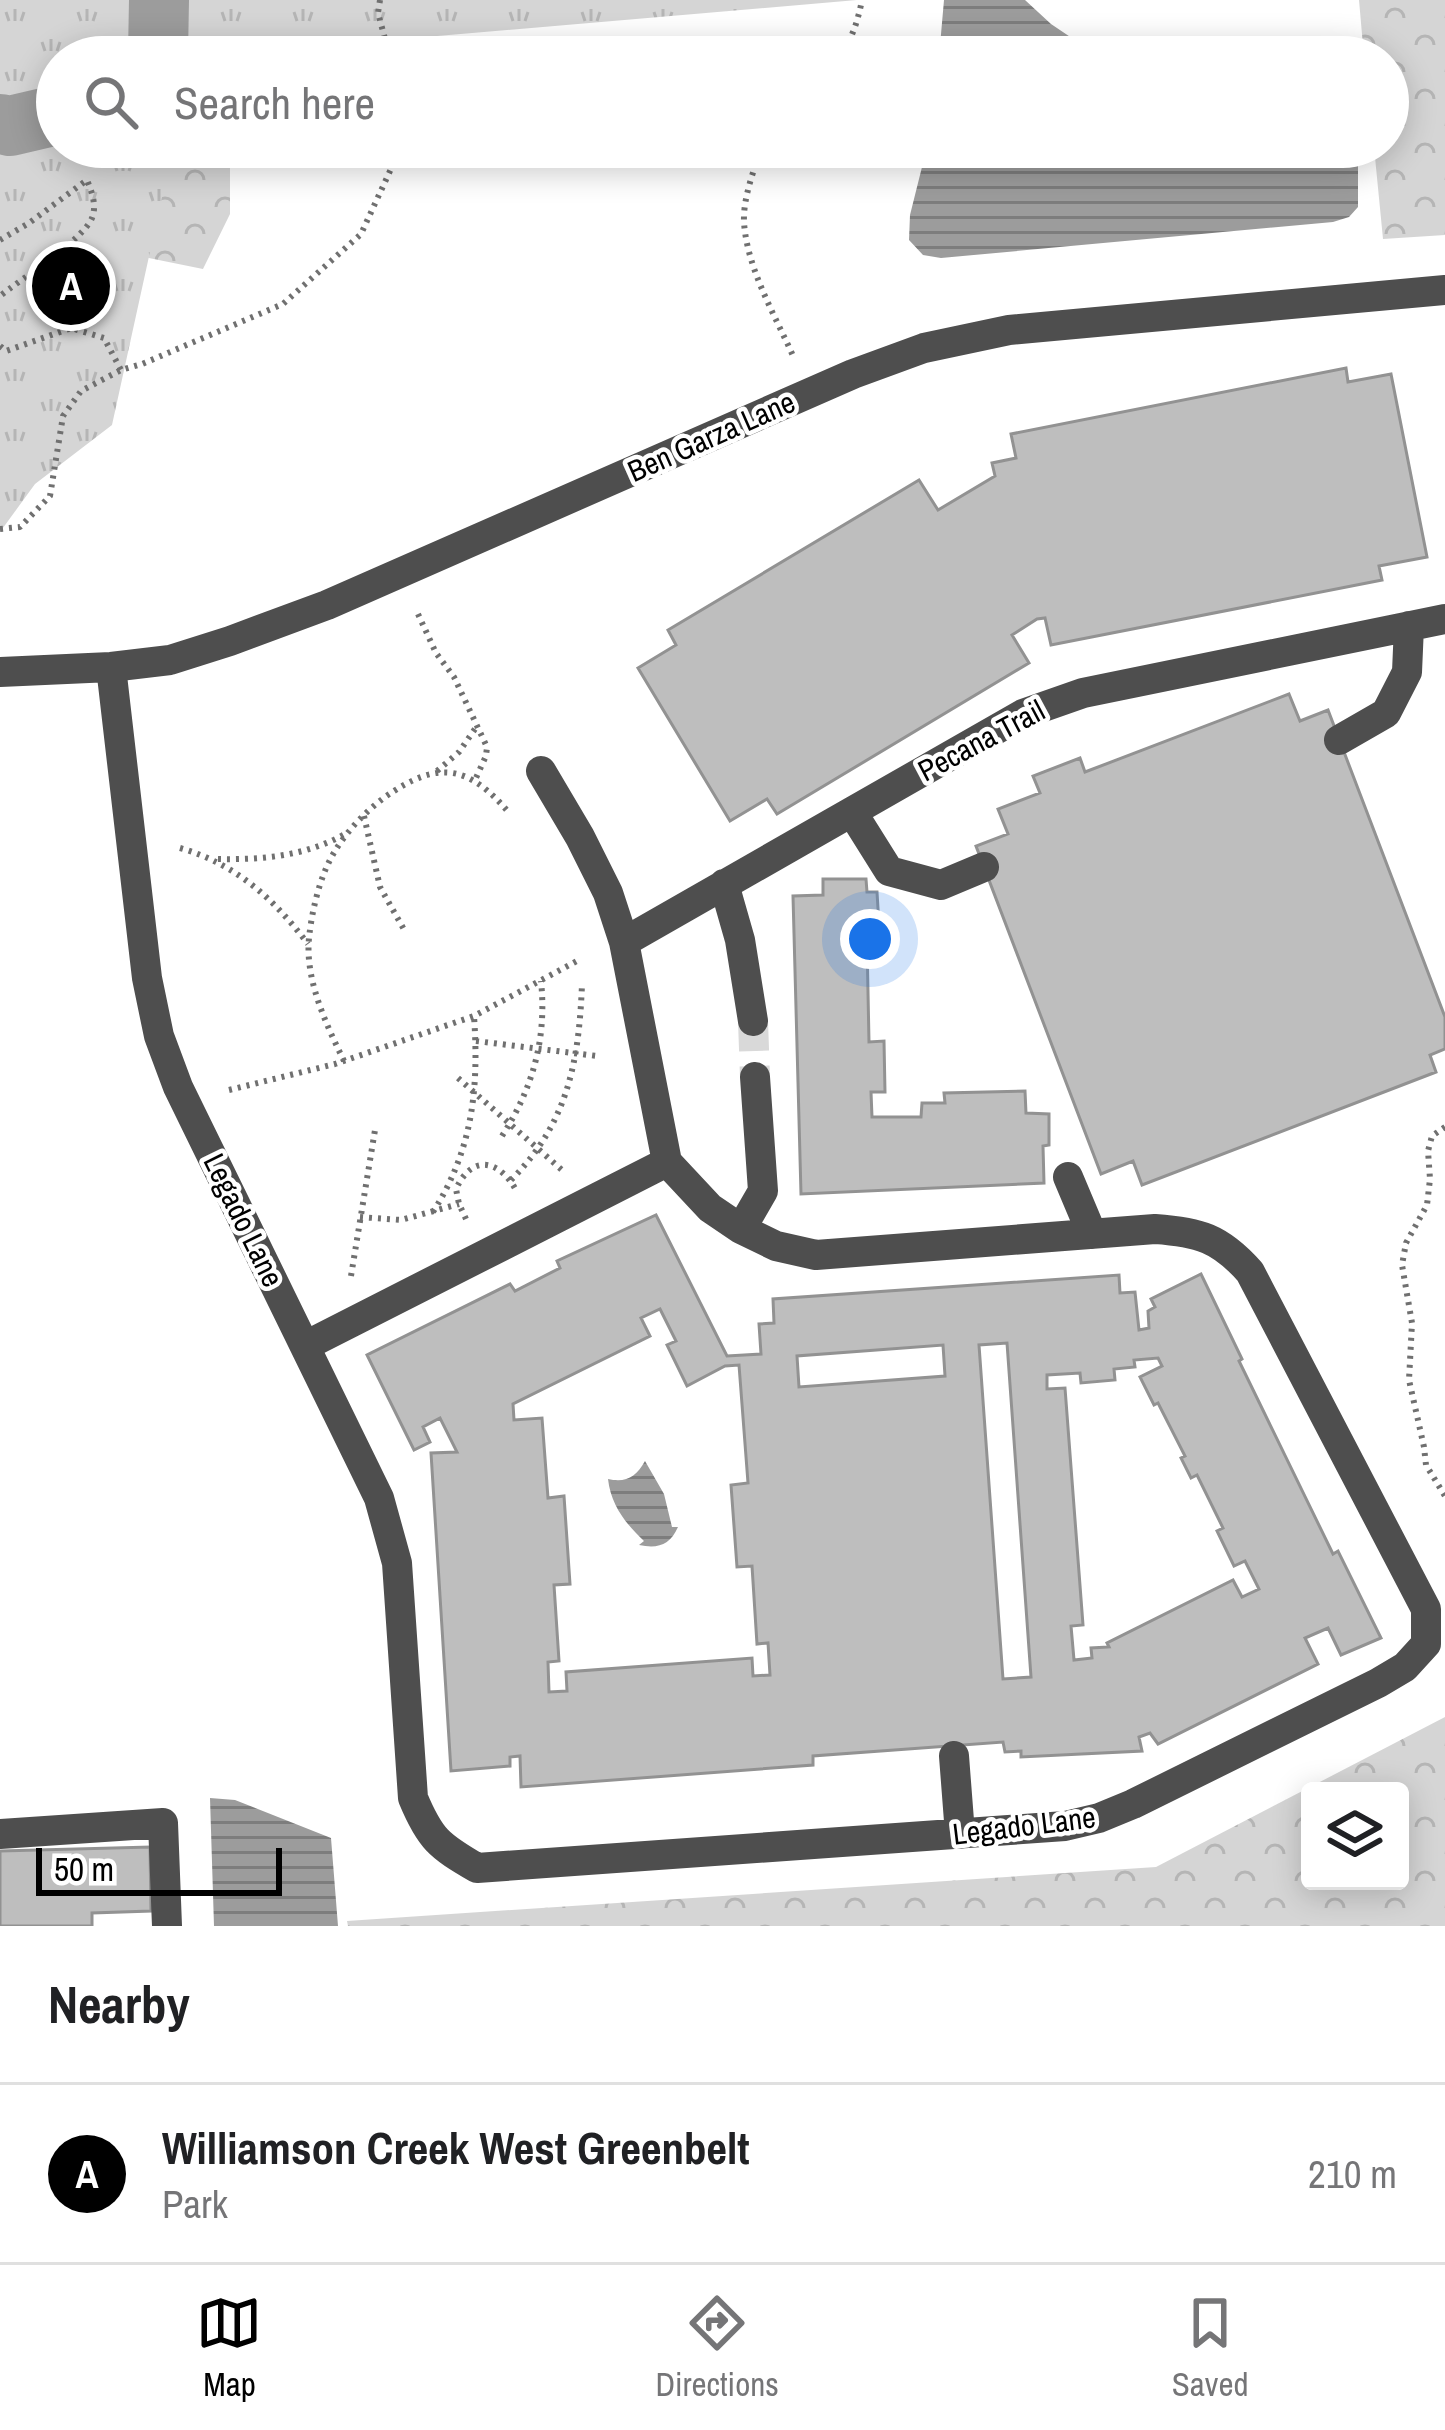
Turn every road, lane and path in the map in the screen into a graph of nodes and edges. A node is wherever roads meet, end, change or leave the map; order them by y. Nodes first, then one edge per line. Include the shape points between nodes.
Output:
1 (380, 0) edge
2 (862, 0) edge
3 (384, 36) edge
4 (851, 36) edge
5 (391, 168) edge
6 (755, 168) edge
7 (0, 241) edge
8 (1445, 290) edge
9 (0, 296) edge
10 (0, 346) edge
11 (794, 358) dead end
12 (121, 370) junction
13 (0, 529) edge
14 (418, 614) dead end
15 (1445, 619) edge
16 (1409, 626) junction
17 (110, 667) junction
18 (0, 672) edge
19 (477, 726) junction
20 (1339, 740) dead end
21 (437, 771) junction
22 (541, 771) dead end
23 (475, 780) junction
24 (852, 812) junction
25 (510, 814) dead end
26 (364, 816) junction
27 (348, 833) junction
28 (181, 848) dead end
29 (212, 859) junction
30 (983, 867) dead end
31 (724, 884) junction
32 (406, 933) dead end
33 (623, 942) junction
34 (308, 944) junction
35 (577, 961) dead end
36 (541, 981) junction
37 (582, 984) dead end
38 (474, 1016) junction
39 (753, 1021) tunnel mouth
40 (476, 1041) junction
41 (539, 1049) junction
42 (577, 1054) junction
43 (597, 1056) dead end
44 (344, 1061) junction
45 (755, 1076) tunnel mouth
46 (458, 1078) dead end
47 (229, 1090) dead end
48 (474, 1092) junction
49 (510, 1124) junction
50 (1445, 1127) edge
51 (375, 1130) dead end
52 (502, 1136) dead end
53 (538, 1148) junction
54 (667, 1162) junction
55 (562, 1170) dead end
56 (1068, 1177) dead end
57 (511, 1180) junction
58 (518, 1192) dead end
59 (459, 1204) junction
60 (434, 1212) junction
61 (360, 1217) junction
62 (466, 1219) dead end
63 (741, 1229) junction
64 (1092, 1234) junction
65 (350, 1276) dead end
66 (307, 1345) junction
67 (1445, 1496) edge
68 (954, 1756) dead end
69 (0, 1834) edge
70 (959, 1834) junction
71 (167, 1926) edge

1 - 3 path
2 - 4 path
5 - 12 path via 361,234 283,304
6 - 11 path via 744,218 750,254
7 - 9 path via 87,180 93,217 79,236
8 - 17 street, Ben Garza Lane via 1009,330 924,348 327,604 170,660
10 - 12 path via 6,351 71,328 104,338
12 - 13 path via 81,391 63,416 50,496 20,527
14 - 19 path
15 - 16 street, Pecana Trail
16 - 20 street via 1407,672 1386,713
16 - 24 street, Pecana Trail via 1052,702
17 - 18 street, Ben Garza Lane
17 - 66 street, Legado Lane via 159,1036
19 - 21 path
19 - 23 path via 487,747
21 - 23 path
21 - 26 path via 411,779
22 - 33 street via 598,874
23 - 25 path
24 - 30 street via 890,871 941,885
24 - 31 street, Pecana Trail
26 - 27 path
26 - 32 path via 380,887
27 - 29 path via 275,857
27 - 34 path via 322,883
28 - 29 path
29 - 34 path via 255,884
31 - 33 street, Pecana Trail
31 - 39 street
33 - 54 street
34 - 44 path via 316,992
35 - 36 path
36 - 38 path
36 - 41 path
37 - 42 path
38 - 40 path
38 - 44 path
40 - 41 path
40 - 48 path
41 - 42 path
41 - 49 path
42 - 43 path
42 - 53 path via 566,1098
44 - 47 path
45 - 63 street via 763,1191
46 - 48 path
48 - 49 path
48 - 60 path via 465,1148
49 - 52 path
49 - 53 path
50 - 67 path via 1432,1136 1427,1205 1402,1264 1412,1323 1409,1380 1426,1465
51 - 61 path
53 - 55 path
53 - 57 path
54 - 63 street, Legado Lane
54 - 66 street
56 - 64 street
57 - 58 path
57 - 59 path via 479,1164 461,1178
59 - 60 path
59 - 62 path
60 - 61 path
61 - 65 path
63 - 64 street, Legado Lane via 815,1255
64 - 70 street, Legado Lane via 1182,1231 1231,1251 1250,1272 1426,1609 1426,1644 1378,1683 1099,1818
66 - 70 street, Legado Lane via 379,1498 397,1563 413,1798 443,1848 477,1868
68 - 70 street
69 - 71 street via 163,1823

